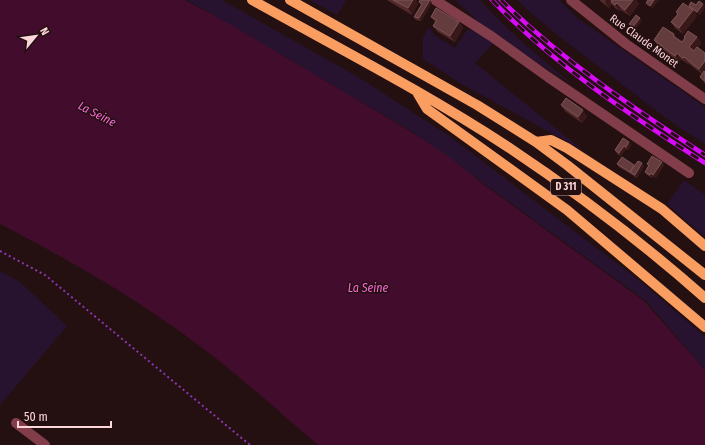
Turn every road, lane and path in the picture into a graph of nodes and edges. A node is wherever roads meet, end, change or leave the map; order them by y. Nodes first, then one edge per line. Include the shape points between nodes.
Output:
1 (252, 0) edge
2 (290, 0) edge
3 (435, 0) edge
4 (571, 0) edge
5 (416, 92) junction
6 (705, 99) edge
7 (536, 142) junction
8 (688, 173) dead end
9 (705, 246) edge
10 (0, 251) edge
11 (705, 275) edge
12 (705, 298) edge
13 (705, 327) edge
14 (16, 423) dead end
15 (45, 445) edge
16 (250, 445) edge

1 - 5 main road, D 311
2 - 7 main road, D 311 via 470,101
3 - 8 street
4 - 6 street, Rue Claude Monet via 626,44
5 - 12 main road, D 311 via 508,147 553,178 626,233
5 - 13 main road via 427,109 567,210
7 - 9 main road via 551,140 567,148 662,209
7 - 11 main road, D 311
10 - 16 path via 45,275
14 - 15 street

